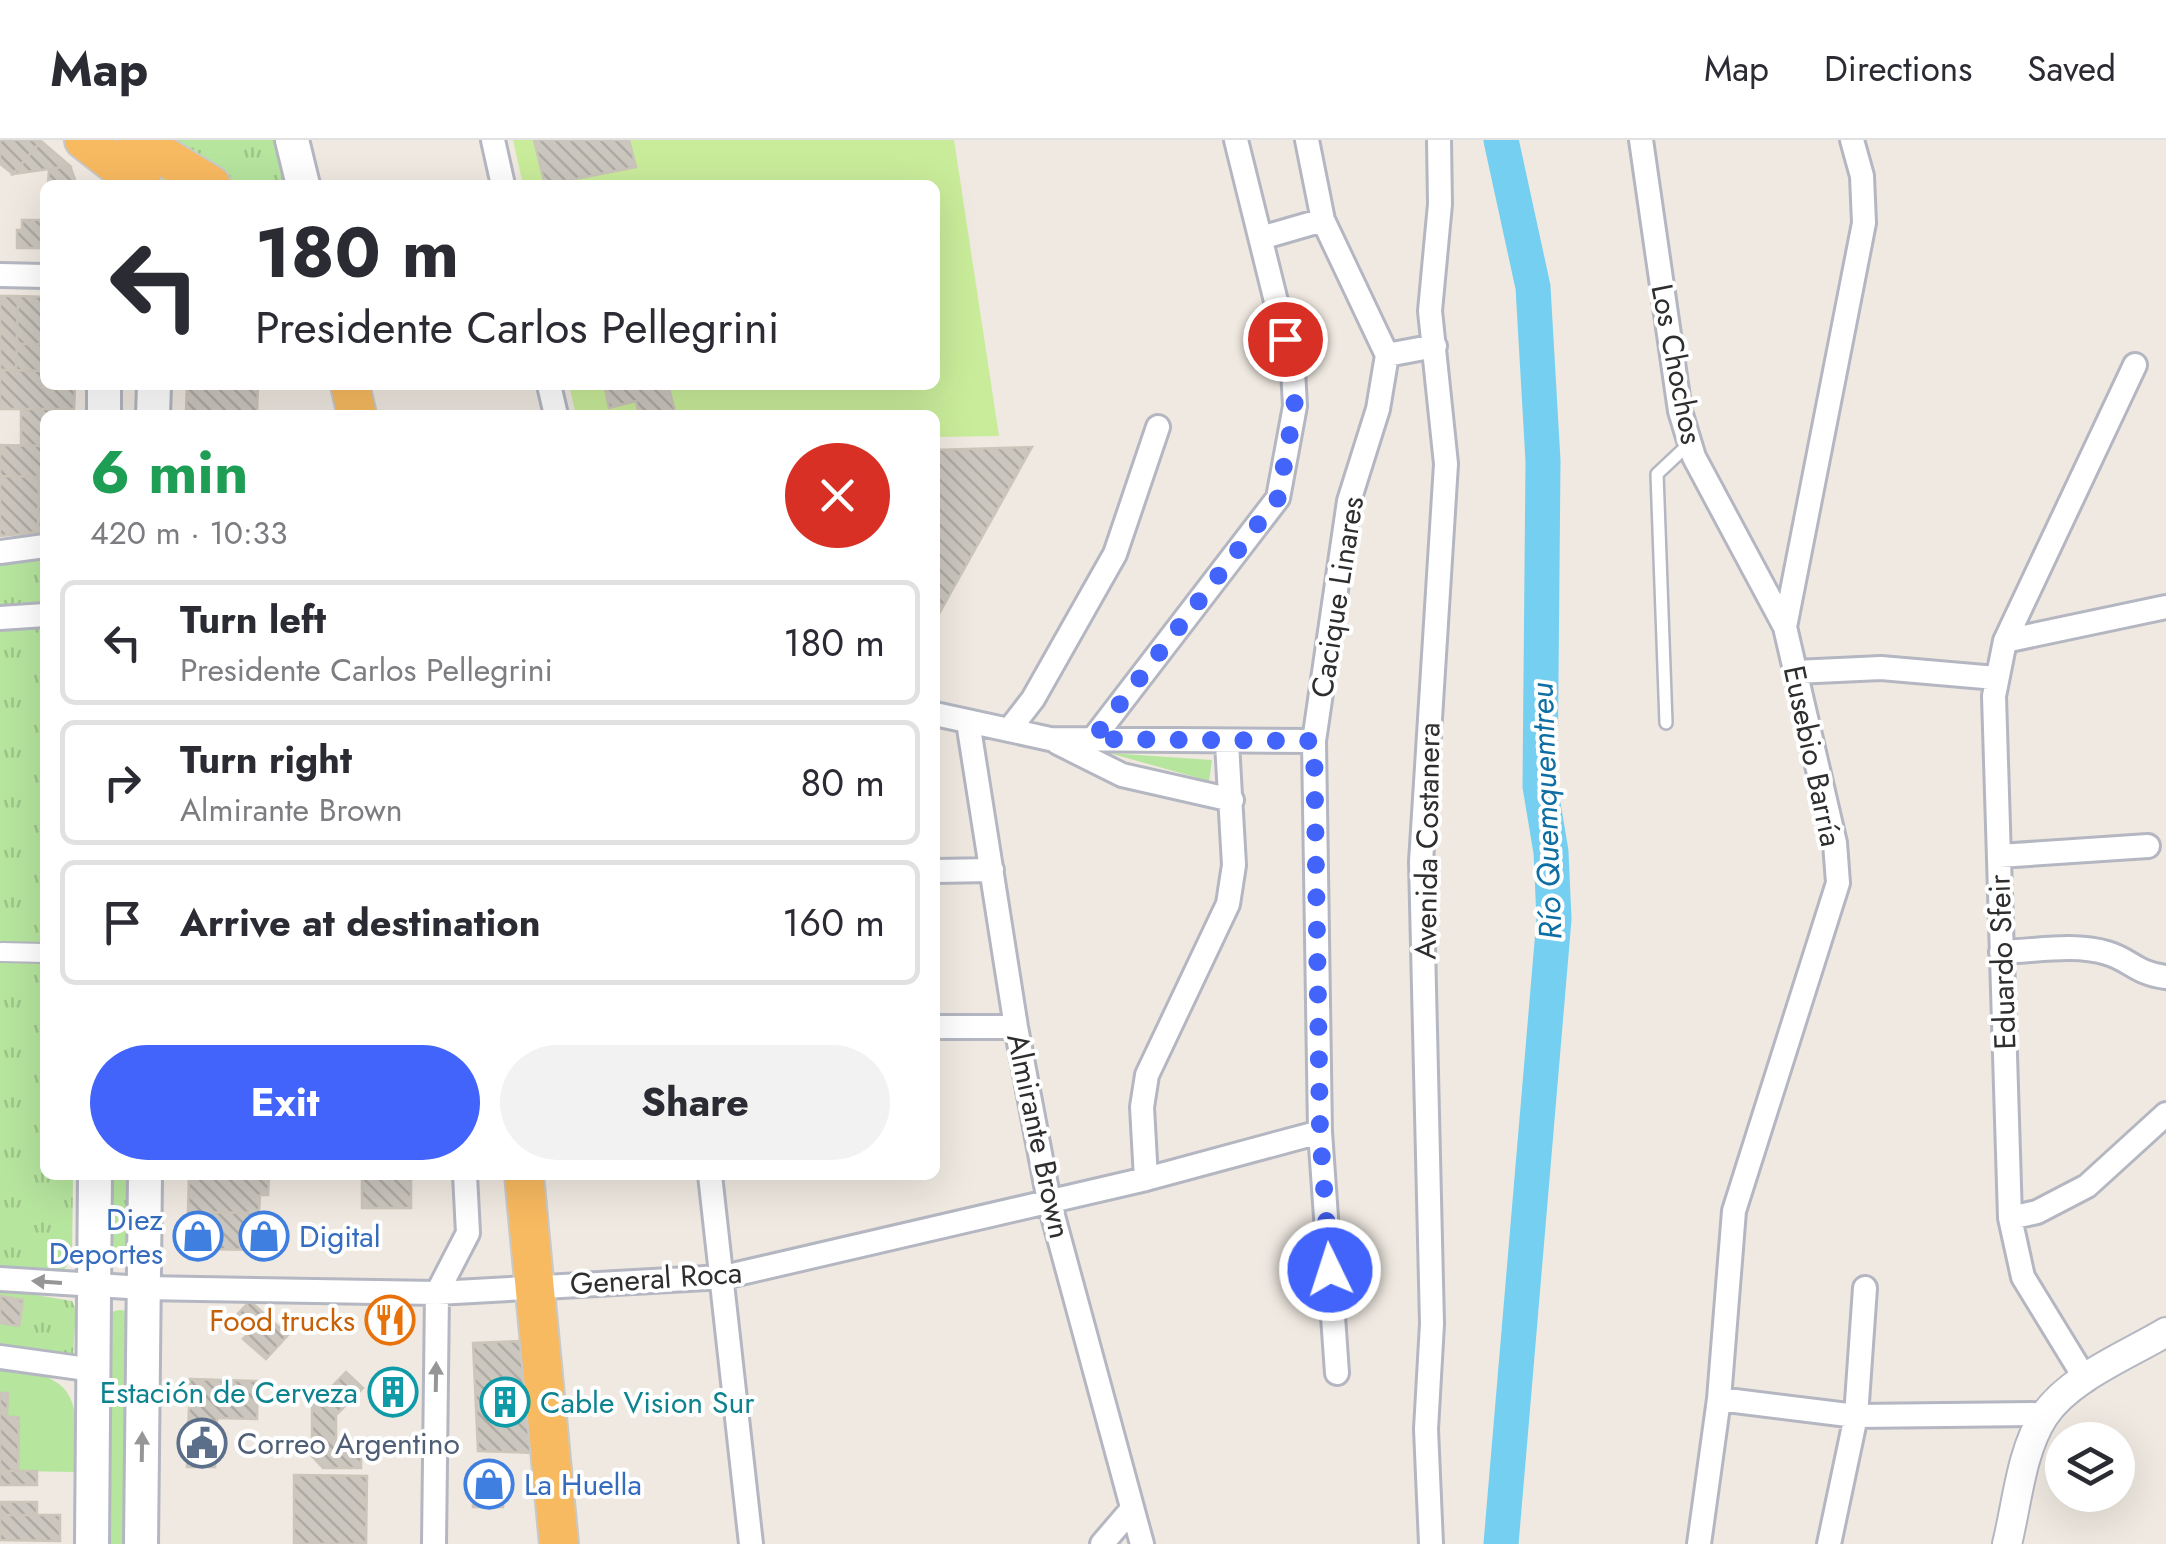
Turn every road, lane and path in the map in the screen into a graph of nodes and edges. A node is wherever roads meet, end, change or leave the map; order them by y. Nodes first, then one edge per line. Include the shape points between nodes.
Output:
1 (292, 140) edge
2 (493, 140) edge
3 (1236, 140) edge
4 (1307, 140) edge
5 (1439, 140) edge
6 (1641, 140) edge
7 (1852, 140) edge
8 (128, 159) edge
9 (196, 180) edge
10 (302, 180) edge
11 (502, 180) edge
12 (1323, 220) junction
13 (1260, 238) junction
14 (0, 275) edge
15 (40, 276) edge
16 (1435, 346) junction
17 (1387, 354) junction
18 (2135, 364) dead end
19 (1158, 427) dead end
20 (1690, 443) junction
21 (40, 547) edge
22 (0, 552) edge
23 (2166, 607) edge
24 (40, 615) edge
25 (0, 618) edge
26 (1785, 627) junction
27 (2005, 641) junction
28 (1795, 672) junction
29 (1996, 678) junction
30 (940, 715) edge
31 (968, 722) junction
32 (1666, 723) dead end
33 (1008, 730) junction
34 (1050, 739) junction
35 (1093, 739) junction
36 (1314, 741) junction
37 (1227, 743) junction
38 (1232, 800) junction
39 (2148, 846) dead end
40 (1999, 856) junction
41 (992, 870) junction
42 (940, 871) edge
43 (2, 952) edge
44 (40, 952) edge
45 (2002, 952) junction
46 (2166, 977) edge
47 (940, 1027) edge
48 (1016, 1027) junction
49 (2166, 1114) edge
50 (1320, 1132) junction
51 (1146, 1179) junction
52 (96, 1180) edge
53 (145, 1180) edge
54 (465, 1180) edge
55 (524, 1180) edge
56 (711, 1180) edge
57 (1049, 1201) junction
58 (2010, 1218) junction
59 (724, 1277) junction
60 (0, 1279) edge
61 (95, 1286) junction
62 (535, 1286) junction
63 (144, 1288) junction
64 (1864, 1288) dead end
65 (436, 1293) junction
66 (2166, 1332) edge
67 (0, 1357) edge
68 (94, 1370) junction
69 (1338, 1373) dead end
70 (2086, 1380) junction
71 (1720, 1399) junction
72 (2045, 1414) junction
73 (1856, 1416) junction
74 (1132, 1510) junction
75 (92, 1544) edge
76 (140, 1544) edge
77 (434, 1544) edge
78 (559, 1544) edge
79 (751, 1544) edge
80 (1102, 1544) edge
81 (1142, 1544) edge
82 (1431, 1544) edge
83 (1698, 1544) edge
84 (1829, 1544) edge
85 (2007, 1544) edge

1 - 10 main road
2 - 11 street
3 - 13 street
4 - 12 street
5 - 16 street, Avenida Costanera via 1430,289
6 - 20 street, Los Chochos
7 - 26 street, Eusebio Barría via 1864,223
8 - 9 highway
12 - 13 street
12 - 17 street
13 - 35 street via 1293,370 1295,406 1278,498
14 - 15 street
16 - 17 street
16 - 82 street, Avenida Costanera via 1446,464 1421,862
17 - 36 street, Cacique Linares via 1378,410 1349,501
18 - 27 street, Eduardo Sfeir
19 - 33 street via 1109,568
20 - 26 street, Los Chochos
20 - 32 lane via 1657,474
21 - 22 street
23 - 27 street
24 - 25 street
26 - 28 street, Eusebio Barría
27 - 29 street, Eduardo Sfeir
28 - 29 street via 1881,668
28 - 71 street, Eusebio Barría via 1835,843 1838,883 1734,1211
29 - 40 street, Eduardo Sfeir
30 - 31 street
31 - 33 street
31 - 41 street, Almirante Brown
33 - 34 street
34 - 35 street
34 - 38 street via 1122,775
35 - 37 street
36 - 37 street
36 - 50 street, Cacique Linares
37 - 38 street
38 - 51 street via 1228,904 1147,1075
39 - 40 street
40 - 45 street, Eduardo Sfeir
41 - 42 street
41 - 48 street, Almirante Brown
43 - 44 street
45 - 46 street via 2086,948 2113,954 2139,974
45 - 58 street, Eduardo Sfeir
47 - 48 street
48 - 57 street, Almirante Brown
49 - 58 street via 2087,1186
50 - 51 street, General Roca
50 - 69 street, Cacique Linares
51 - 57 street, General Roca
52 - 61 main road
53 - 63 main road
54 - 65 street via 468,1233
55 - 62 highway
56 - 59 street
57 - 59 street, General Roca
57 - 74 street, Almirante Brown
58 - 70 street, Eduardo Sfeir via 2023,1277
59 - 62 street, General Roca
59 - 79 street
61 -> 60 street, General Roca
61 - 63 street, General Roca
61 - 68 main road
62 - 65 street, General Roca
62 - 78 highway
63 - 65 street, General Roca
76 -> 63 main road
64 - 73 street
77 -> 65 street
66 - 70 street
67 - 68 street
68 - 75 main road
70 - 72 street
71 - 73 street
71 - 83 street, Eusebio Barría
72 - 73 street
72 - 85 street via 2032,1439
73 - 84 street
74 - 80 street
74 - 81 street, Almirante Brown

